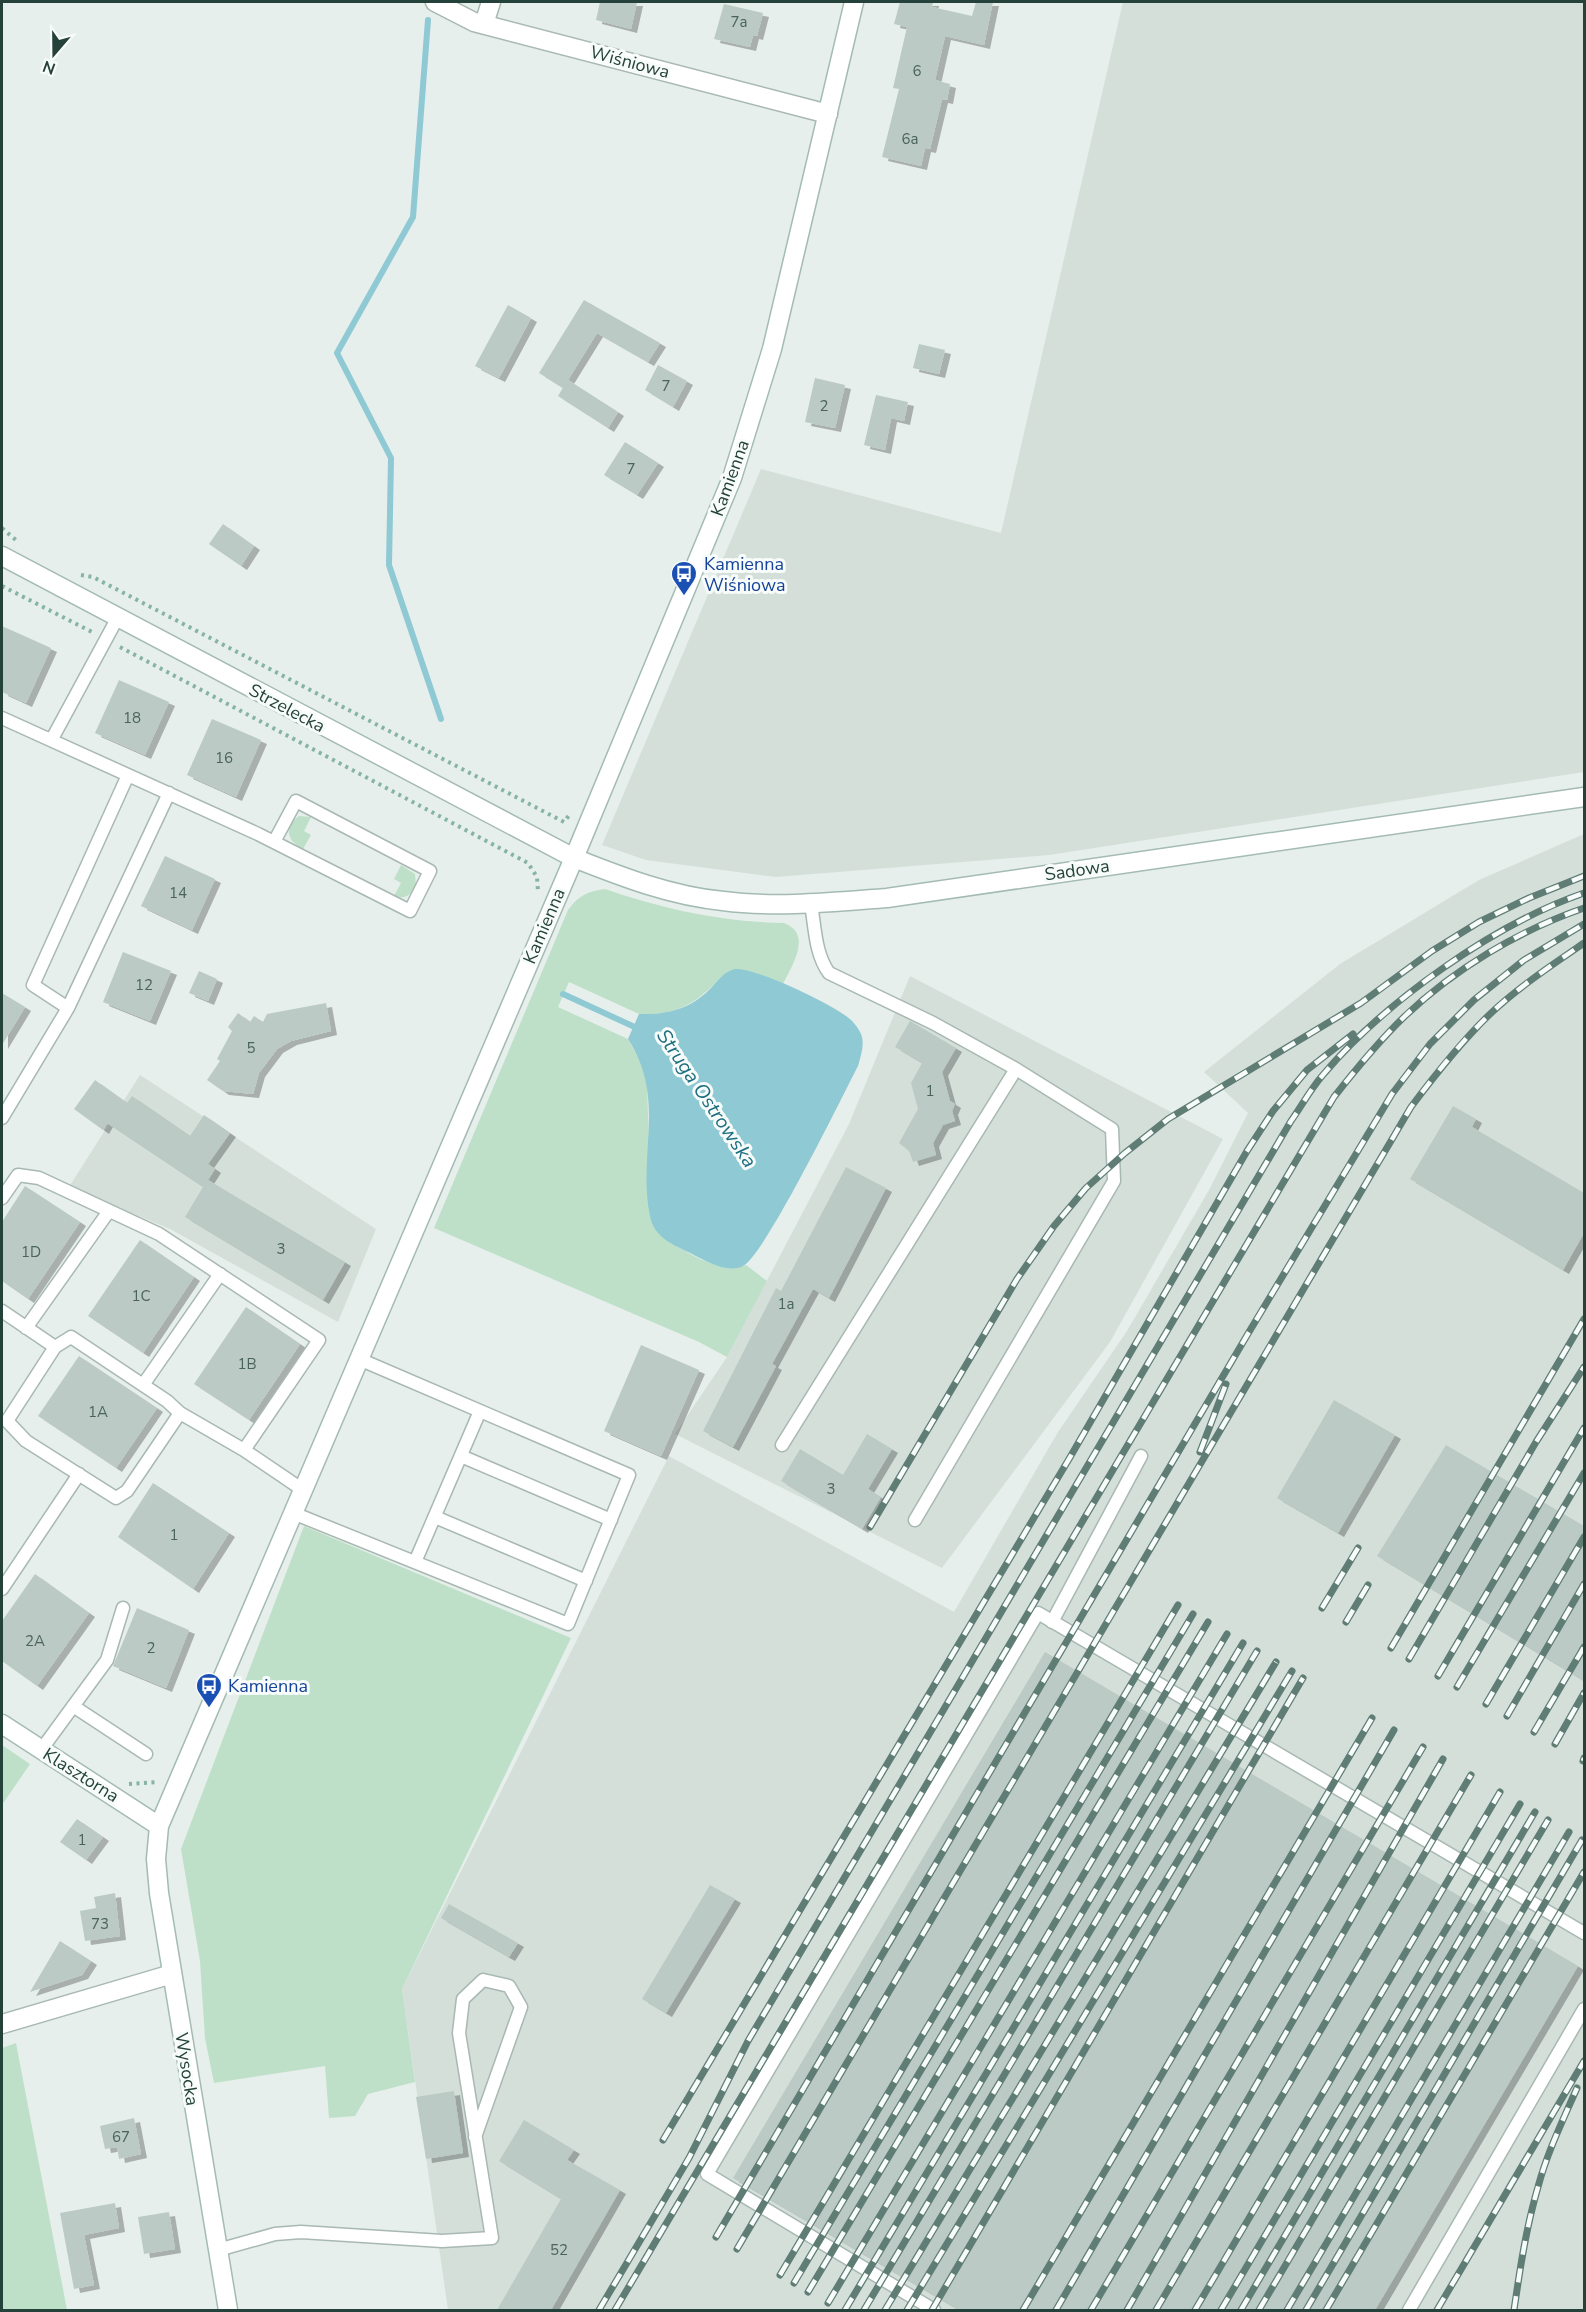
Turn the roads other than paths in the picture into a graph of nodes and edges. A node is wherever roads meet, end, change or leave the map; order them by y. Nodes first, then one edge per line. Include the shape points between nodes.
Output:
1 (435, 2) edge
2 (490, 2) edge
3 (854, 2) edge
4 (484, 24) junction
5 (828, 114) junction
6 (2, 556) edge
7 (118, 617) junction
8 (2, 718) edge
9 (52, 739) junction
10 (128, 774) junction
11 (170, 793) junction
12 (1584, 796) edge
13 (274, 842) junction
14 (574, 858) junction
15 (811, 904) junction
16 (68, 1008) junction
17 (1016, 1069) junction
18 (2, 1118) edge
19 (2, 1198) edge
20 (109, 1211) junction
21 (220, 1274) junction
22 (2, 1311) edge
23 (27, 1328) junction
24 (56, 1347) junction
25 (359, 1359) junction
26 (143, 1385) junction
27 (480, 1411) junction
28 (180, 1413) junction
29 (782, 1445) dead end
30 (244, 1450) junction
31 (461, 1456) junction
32 (1140, 1456) dead end
33 (79, 1474) junction
34 (303, 1490) junction
35 (293, 1513) junction
36 (435, 1517) junction
37 (611, 1520) junction
38 (915, 1520) dead end
39 (415, 1562) junction
40 (586, 1581) junction
41 (2, 1589) edge
42 (123, 1608) dead end
43 (1052, 1622) junction
44 (74, 1706) junction
45 (2, 1724) edge
46 (41, 1750) junction
47 (146, 1754) dead end
48 (159, 1826) junction
49 (1584, 1933) edge
50 (172, 1974) junction
51 (1584, 2009) edge
52 (2, 2024) edge
53 (476, 2136) junction
54 (218, 2250) junction
55 (228, 2310) edge
56 (934, 2310) edge
57 (1409, 2310) edge

1 - 4 street, Wiśniowa
2 - 4 street
3 - 5 street, Kamienna
4 - 5 street, Wiśniowa
5 - 14 street, Kamienna via 772,349 732,478
6 - 7 street, Strzelecka
7 - 9 lane
7 - 14 street, Strzelecka
8 - 9 lane
9 - 10 lane
10 - 11 lane
10 - 16 lane via 33,985
11 - 13 lane
11 - 16 lane
12 - 15 street, Sadowa via 887,898
13 - 13 lane via 410,911 430,871 296,801
14 - 15 street, Sadowa via 677,893 729,902
14 - 25 street, Kamienna
15 - 17 lane via 818,952 829,973 933,1023
16 - 18 lane
17 - 29 lane
17 - 38 lane via 1112,1129 1114,1180
19 - 20 lane via 18,1175 39,1178
20 - 21 lane via 159,1234
20 - 23 lane
21 - 26 lane
21 - 30 lane via 320,1340
22 - 23 lane
23 - 24 lane
24 - 26 lane via 71,1337
24 - 33 lane via 7,1421 26,1441
25 - 27 lane
25 - 34 street, Kamienna
26 - 28 lane
27 - 31 lane
27 - 37 lane via 629,1475
28 - 30 lane
28 - 33 lane via 127,1491 116,1498
30 - 34 lane
31 - 36 lane
31 - 37 lane
32 - 43 lane
33 - 41 lane
34 - 35 street, Kamienna
35 - 39 lane
35 - 48 street, Kamienna
36 - 39 lane
36 - 40 lane
37 - 40 lane
39 - 40 lane via 568,1624
42 - 44 lane via 107,1660
43 - 49 lane
43 - 56 lane via 1038,1613 707,2174
44 - 46 lane
44 - 47 lane
45 - 46 street, Klasztorna
46 - 48 street, Klasztorna
48 - 50 street, Wysocka via 156,1859
50 - 52 street
50 - 54 street, Wysocka
51 - 57 lane
53 - 53 lane via 459,2032 462,1998 483,1980 509,1986 521,2007
53 - 54 lane via 492,2238 442,2241 302,2232 275,2234
54 - 55 street, Wysocka

